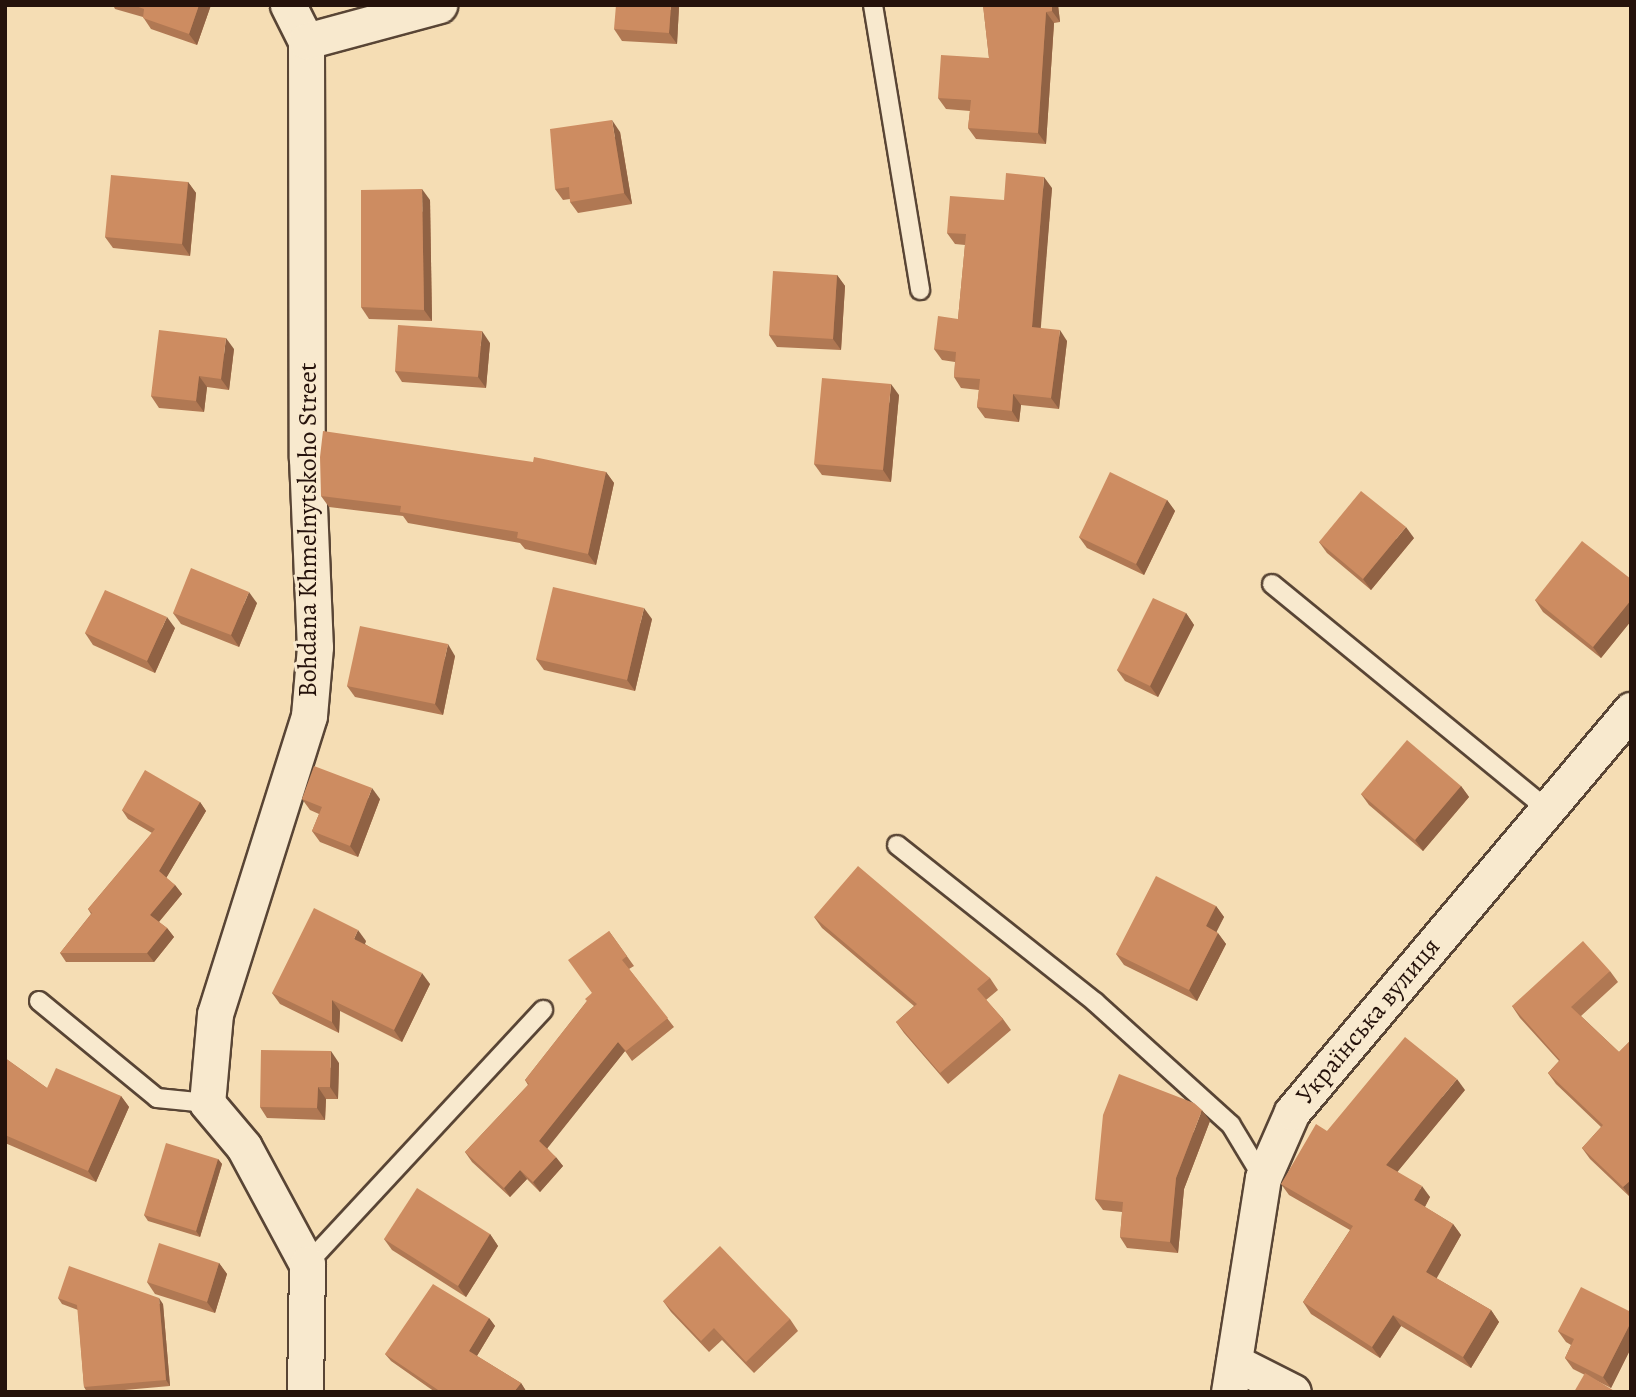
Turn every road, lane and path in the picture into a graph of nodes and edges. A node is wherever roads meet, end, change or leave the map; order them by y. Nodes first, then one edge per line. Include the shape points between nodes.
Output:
1 (288, 5) edge
2 (439, 5) edge
3 (873, 5) edge
4 (306, 41) junction
5 (920, 290) dead end
6 (1272, 584) dead end
7 (1631, 710) edge
8 (1547, 809) junction
9 (897, 845) dead end
10 (39, 1001) dead end
11 (543, 1010) dead end
12 (207, 1103) junction
13 (1264, 1178) junction
14 (307, 1264) junction
15 (1231, 1377) edge
16 (305, 1392) edge
17 (1293, 1392) edge

1 - 4 street, Bohdana Khmelnytskoho Street
2 - 4 street
3 - 5 lane
4 - 12 street, Bohdana Khmelnytskoho Street via 307,458 314,647 309,716 215,1014
6 - 8 lane
7 - 8 street, Українська вулиця
8 - 13 street, Українська вулиця via 1292,1112
9 - 13 lane via 1095,1002 1202,1098 1231,1125
10 - 12 lane via 157,1098
11 - 14 lane
12 - 14 street via 244,1147
13 - 15 street, Українська вулиця
14 - 16 street
15 - 17 street

